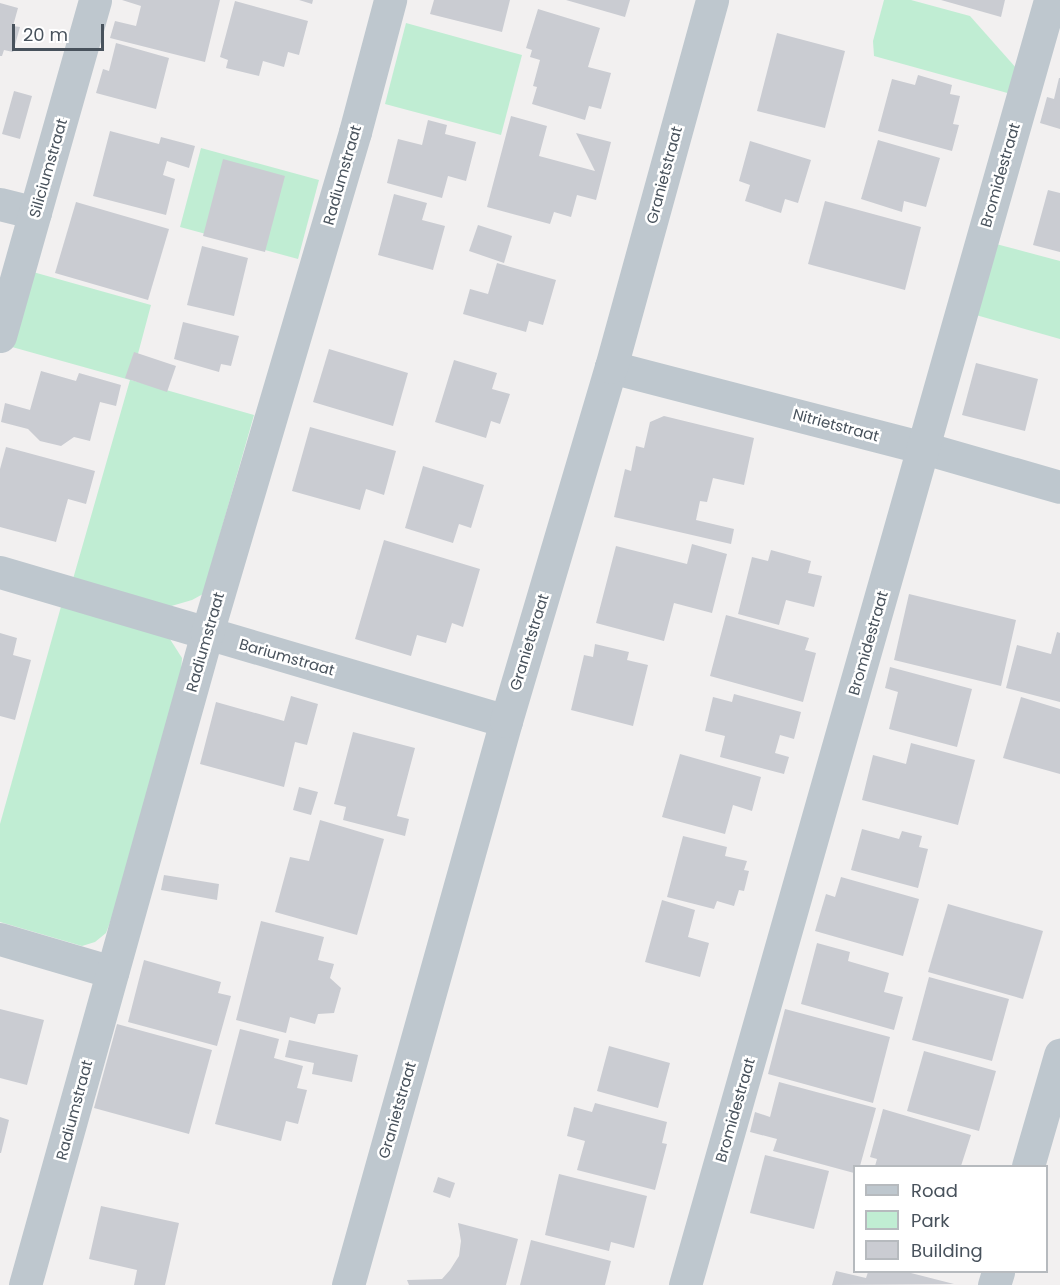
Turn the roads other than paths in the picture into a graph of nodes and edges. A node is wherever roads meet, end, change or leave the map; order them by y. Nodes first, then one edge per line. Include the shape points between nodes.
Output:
1 (95, 0) edge
2 (390, 0) edge
3 (712, 0) edge
4 (1050, 0) edge
5 (0, 204) edge
6 (35, 213) junction
7 (0, 336) edge
8 (611, 367) junction
9 (924, 448) junction
10 (1060, 487) edge
11 (0, 572) edge
12 (207, 633) junction
13 (506, 721) junction
14 (0, 939) edge
15 (112, 972) junction
16 (1060, 1055) edge
17 (1029, 1165) edge
18 (26, 1285) edge
19 (348, 1285) edge
20 (685, 1285) edge

1 - 6 street, Siliciumstraat
2 - 12 street, Radiumstraat via 355,132
3 - 8 street, Granietstraat
4 - 9 street, Bromidestraat
5 - 6 street
6 - 7 street, Siliciumstraat
8 - 9 street, Nitrietstraat
8 - 13 street, Granietstraat
9 - 10 street, Nitrietstraat
9 - 20 street, Bromidestraat
11 - 12 street, Bariumstraat
12 - 13 street, Bariumstraat
12 - 15 street, Radiumstraat
13 - 19 street, Granietstraat
14 - 15 street
15 - 18 street, Radiumstraat
16 - 17 street

